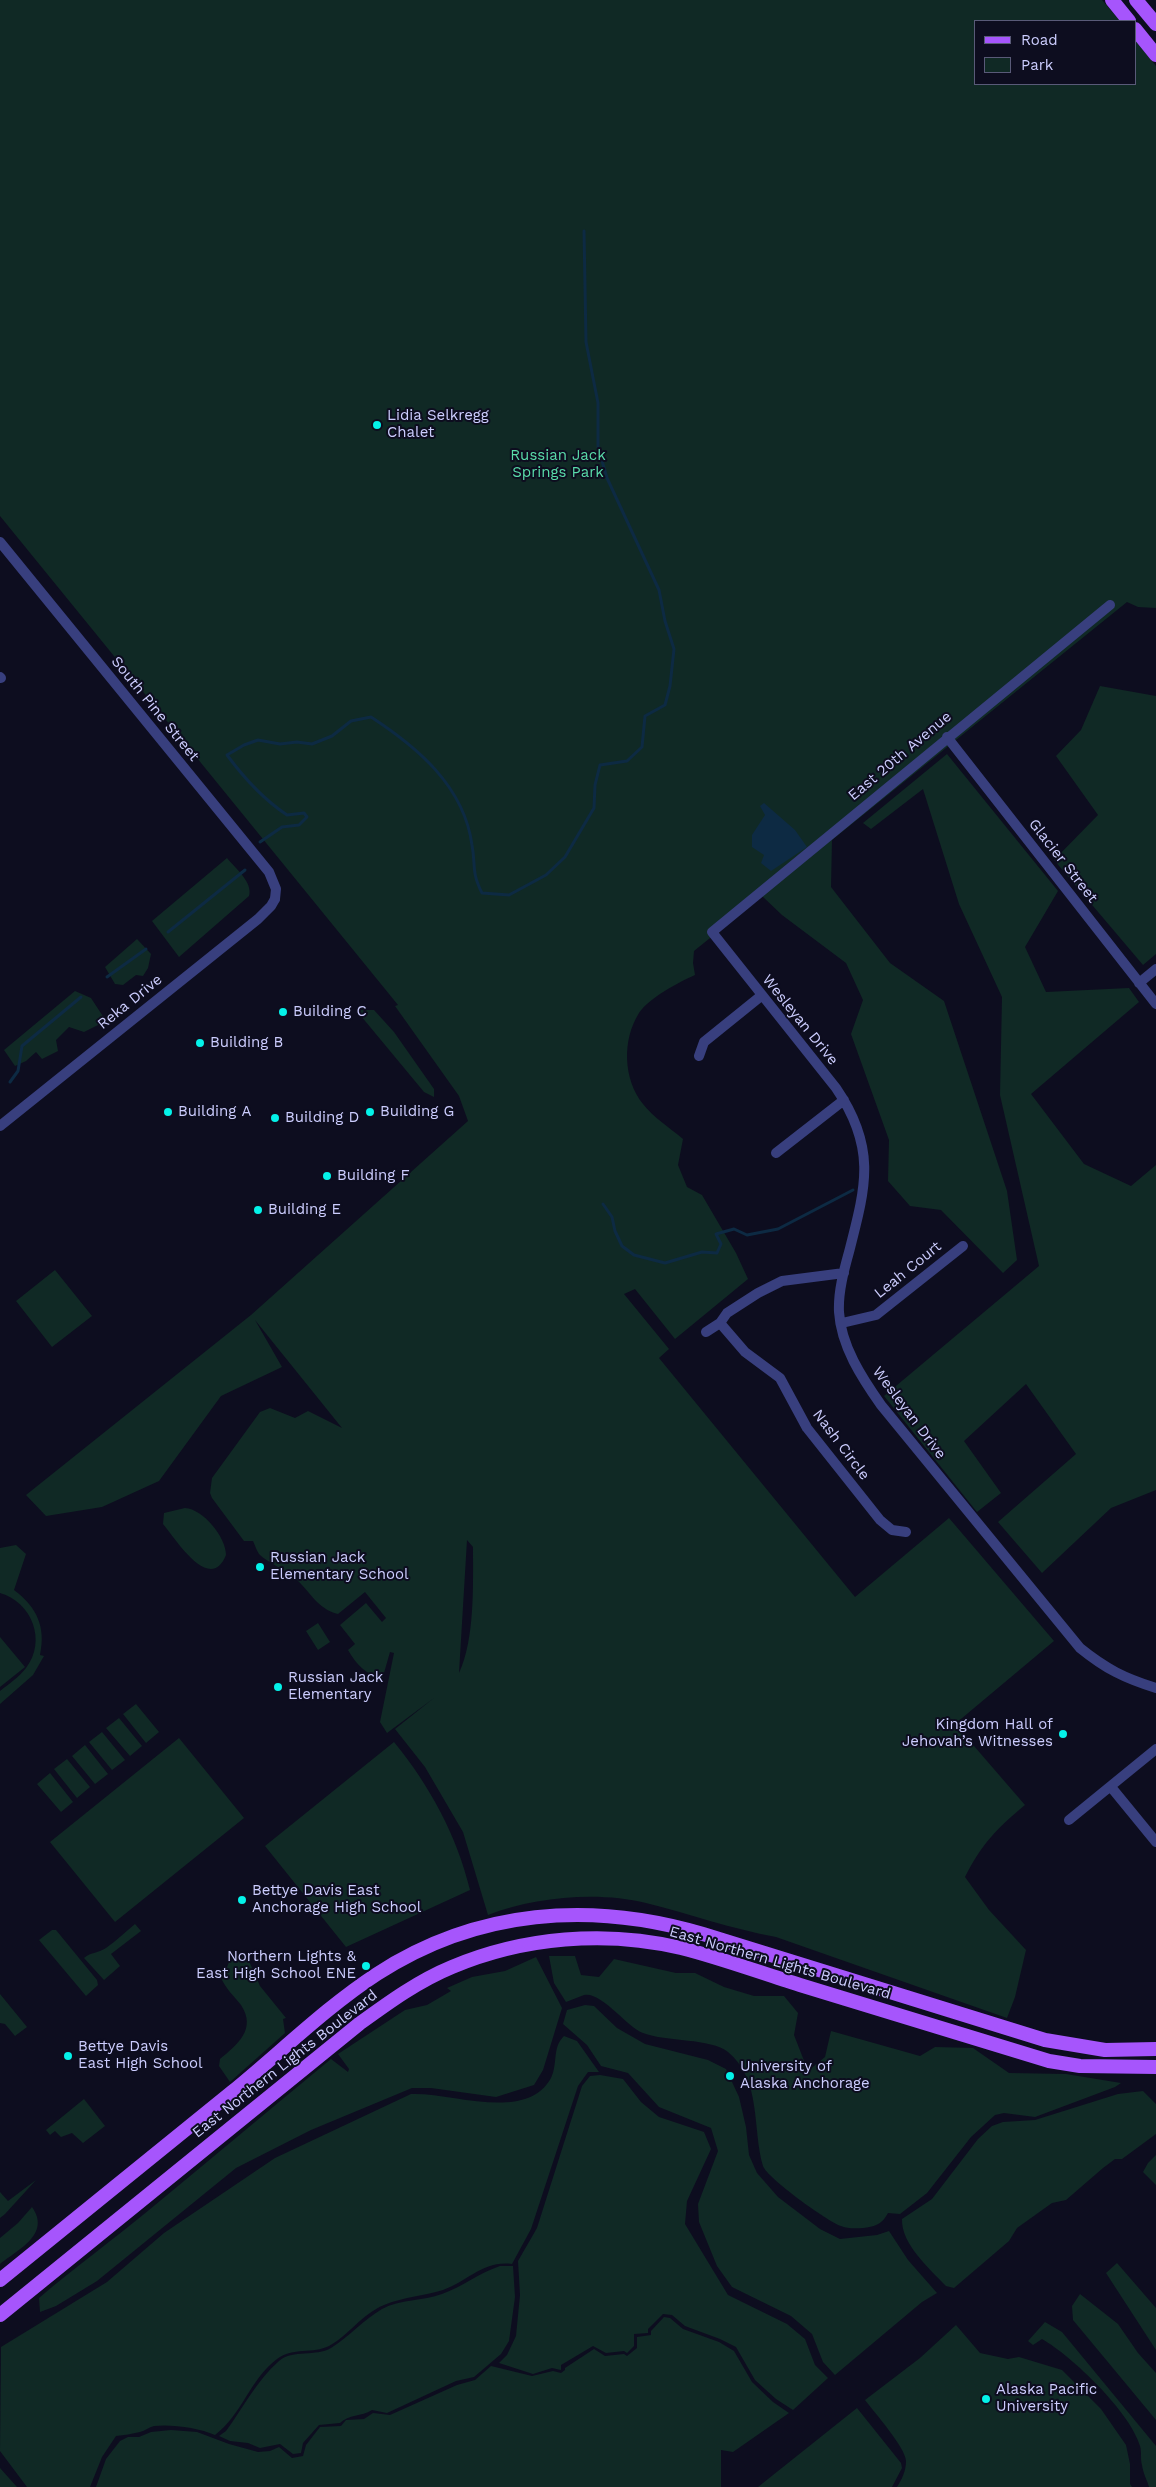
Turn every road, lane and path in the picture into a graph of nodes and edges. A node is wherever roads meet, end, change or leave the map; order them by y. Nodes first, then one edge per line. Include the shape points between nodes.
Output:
1 (1112, 0) edge
2 (1139, 1) edge
3 (1126, 18) edge
4 (1156, 24) edge
5 (1136, 30) edge
6 (1156, 55) edge
7 (0, 542) edge
8 (1110, 605) dead end
9 (947, 737) junction
10 (275, 899) joint
11 (712, 932) joint
12 (1156, 969) edge
13 (1139, 983) junction
14 (761, 996) junction
15 (1156, 1004) edge
16 (699, 1056) dead end
17 (844, 1100) junction
18 (0, 1126) edge
19 (776, 1153) dead end
20 (963, 1246) dead end
21 (844, 1273) junction
22 (720, 1323) junction
23 (842, 1323) junction
24 (706, 1332) dead end
25 (906, 1532) dead end
26 (1156, 1688) edge
27 (1156, 1749) edge
28 (1111, 1787) junction
29 (1069, 1820) dead end
30 (1156, 1842) edge
31 (1156, 2049) edge
32 (1156, 2067) edge
33 (0, 2280) edge
34 (0, 2315) edge

1 - 3 main road
2 - 3 street
2 - 4 main road
5 - 6 main road
7 - 10 street, South Pine Street via 269,872 276,889
8 - 9 street, East 20th Avenue
9 - 11 street, East 20th Avenue
9 - 13 street, Glacier Street
10 - 18 street, Reka Drive via 258,918
11 - 14 street, Wesleyan Drive
12 - 13 street
13 - 15 street, Glacier Street
14 - 16 street via 704,1042
14 - 17 street, Wesleyan Drive
17 - 19 street
17 - 21 street, Wesleyan Drive via 859,1130 864,1163 864,1196
20 - 23 street, Leah Court via 876,1315
21 - 22 street via 782,1281 727,1312
21 - 23 street, Wesleyan Drive
22 - 24 street
22 - 25 street, Nash Circle via 744,1352 780,1378 807,1428 880,1520 892,1530
23 - 26 street, Wesleyan Drive via 856,1366 869,1388 1051,1615 1080,1648 1103,1667
27 - 28 street
28 - 29 street
28 - 30 street
31 - 33 main road, East Northern Lights Boulevard via 1104,2050 1045,2040 703,1934 651,1921 582,1914 527,1918 437,1942 376,1975
32 - 34 main road, East Northern Lights Boulevard via 1080,2066 1049,2061 681,1948 611,1938 569,1939 517,1946 452,1967 421,1982 367,2018

